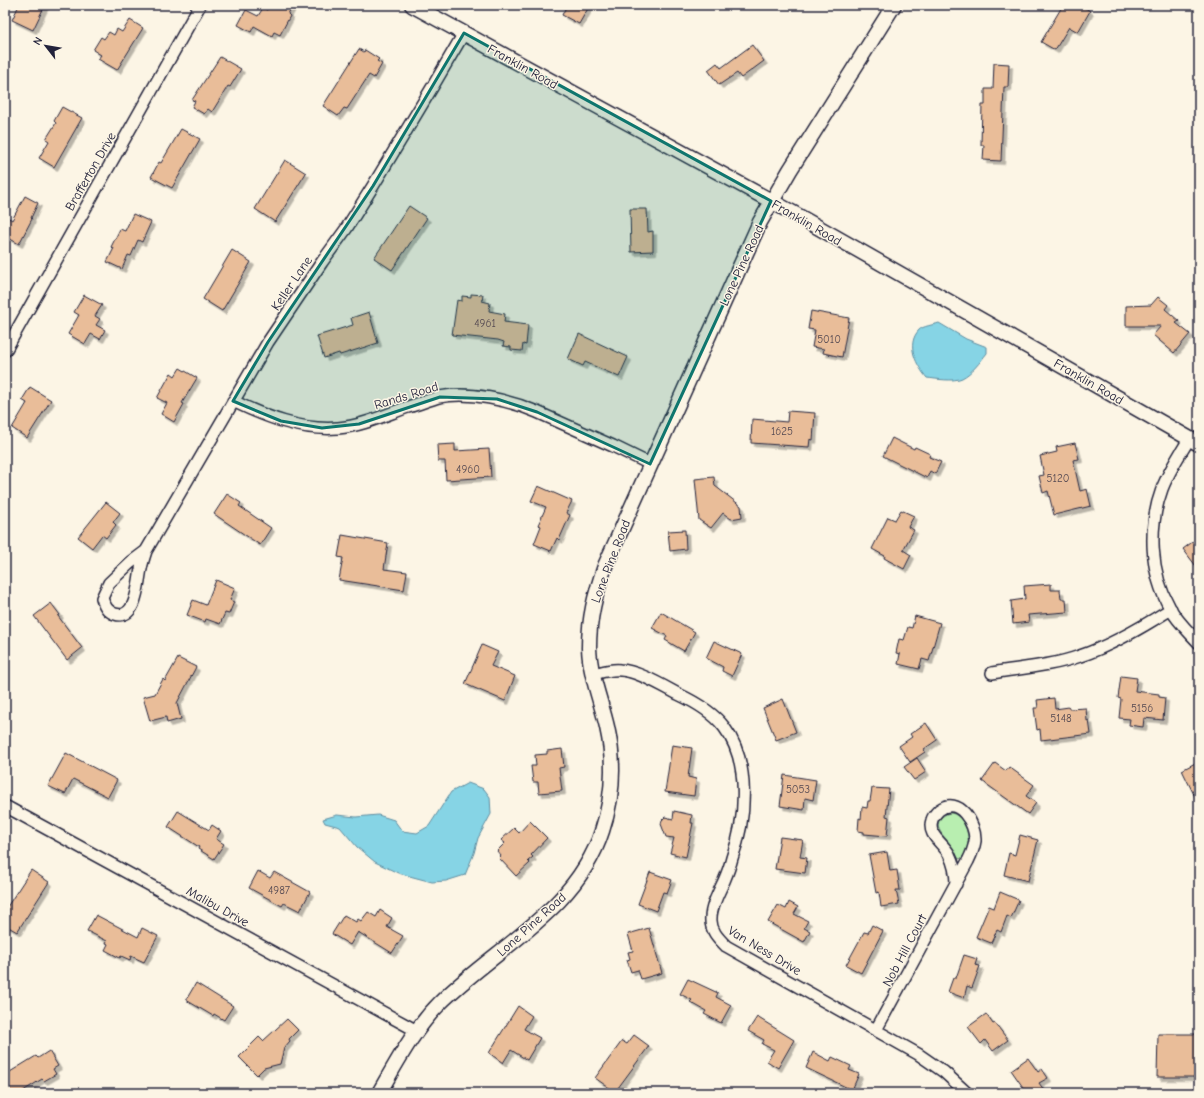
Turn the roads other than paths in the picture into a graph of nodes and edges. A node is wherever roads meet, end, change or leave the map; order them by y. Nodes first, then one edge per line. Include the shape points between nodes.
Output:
1 (200, 5) edge
2 (412, 5) edge
3 (894, 5) edge
4 (464, 33) junction
5 (771, 202) junction
6 (5, 351) edge
7 (233, 401) junction
8 (1194, 441) edge
9 (650, 464) junction
10 (146, 551) junction
11 (1171, 609) junction
12 (1199, 643) edge
13 (992, 672) dead end
14 (593, 674) junction
15 (5, 806) edge
16 (956, 884) junction
17 (876, 1030) junction
18 (417, 1031) junction
19 (379, 1093) edge
20 (967, 1093) edge

1 - 6 street, Brafferton Drive
2 - 4 street, Franklin Road
3 - 5 street, Lone Pine Road
4 - 5 street, Franklin Road
4 - 7 street, Keller Lane via 373,186 268,342
5 - 8 street, Franklin Road
5 - 9 street, Lone Pine Road
7 - 9 street, Rands Road via 281,422 337,428 359,424 440,397 497,399 532,409
7 - 10 street, Keller Lane
8 - 11 street via 1175,463 1162,489 1154,521 1156,572
9 - 14 street, Lone Pine Road via 594,596 590,619
10 - 10 street, Keller Lane via 116,576 105,590 102,598 104,604 115,614 127,613 133,607
11 - 12 street
11 - 13 street via 1137,629 1080,656
14 - 17 street, Van Ness Drive via 618,670 634,673 697,704 724,727 731,737 741,764 743,808 733,856 711,917 712,928 726,946
14 - 18 street, Lone Pine Road via 607,728 612,771 607,812 593,853 578,878 563,896 520,936 451,992
15 - 18 street, Malibu Drive
16 - 16 street, Nob Hill Court via 973,850 974,835 972,822 967,815 950,806 940,809 935,814 931,828 948,853 956,872
16 - 17 street, Nob Hill Court
17 - 20 street, Van Ness Drive via 930,1062
18 - 19 street, Lone Pine Road

